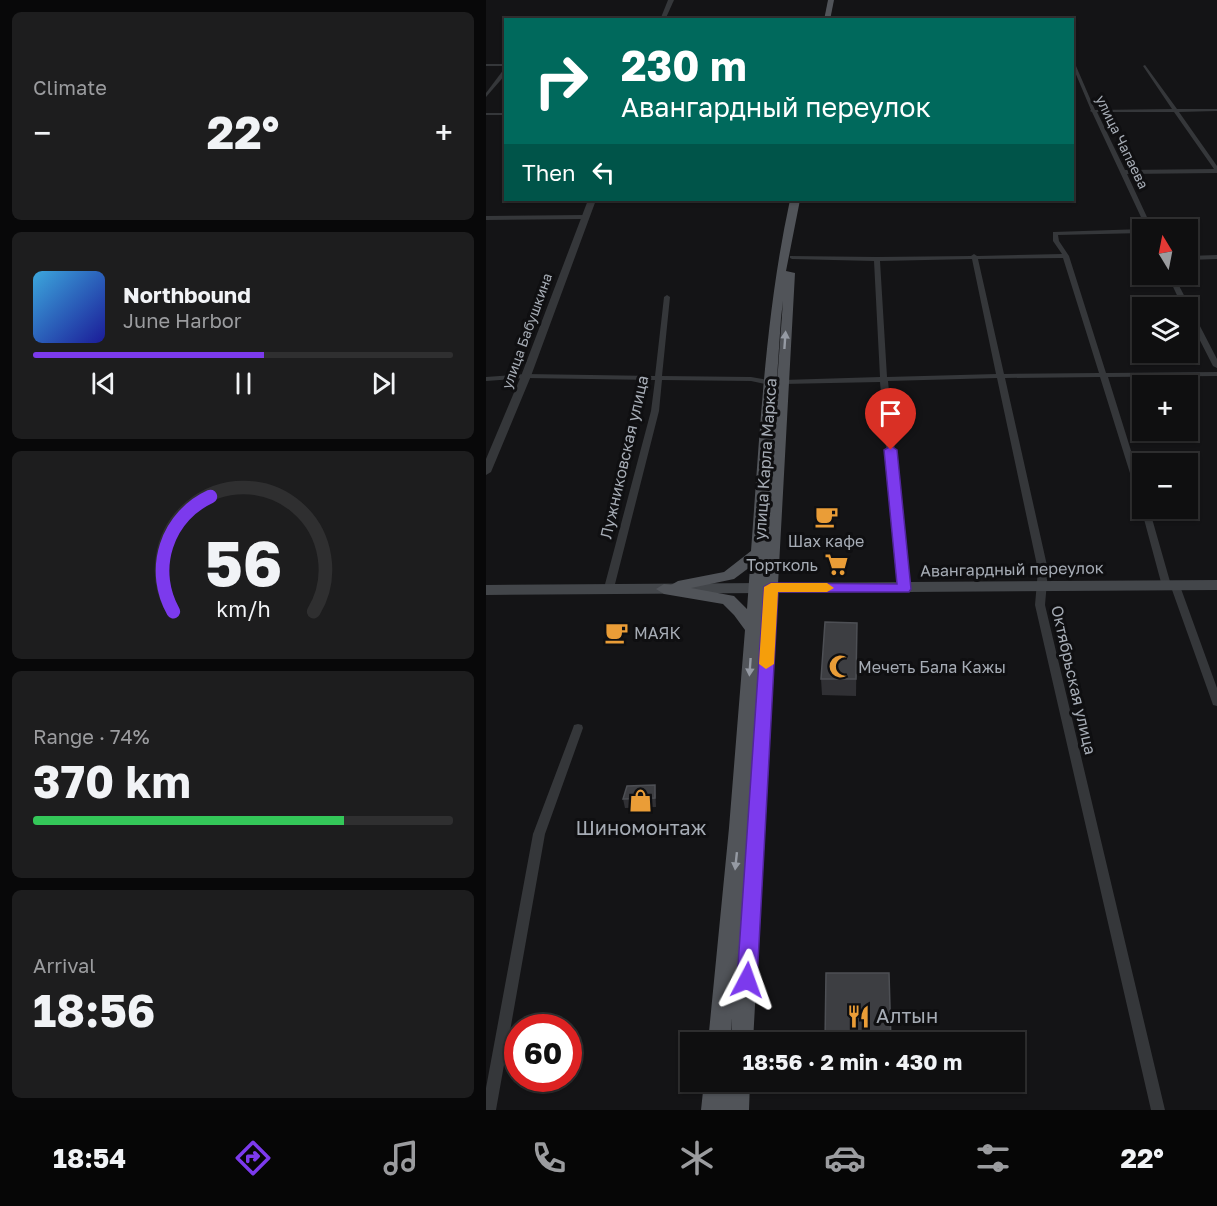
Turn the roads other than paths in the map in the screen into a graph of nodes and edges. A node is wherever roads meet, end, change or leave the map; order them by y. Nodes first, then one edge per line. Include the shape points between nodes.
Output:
1 (671, 0) edge
2 (831, 0) edge
3 (820, 8) dead end
4 (663, 18) edge
5 (819, 18) edge
6 (827, 18) edge
7 (486, 65) edge
8 (504, 65) edge
9 (1074, 66) dead end
10 (1145, 66) dead end
11 (504, 73) edge
12 (486, 96) edge
13 (1178, 110) junction
14 (1217, 110) edge
15 (1092, 111) junction
16 (486, 114) edge
17 (504, 114) edge
18 (1217, 171) edge
19 (1125, 172) junction
20 (592, 201) edge
21 (795, 201) edge
22 (804, 201) edge
23 (585, 217) junction
24 (486, 218) edge
25 (1145, 219) edge
26 (1132, 231) edge
27 (974, 256) junction
28 (1066, 256) junction
29 (792, 257) junction
30 (1198, 258) edge
31 (1217, 258) edge
32 (877, 259) junction
33 (667, 297) dead end
34 (1198, 330) edge
35 (1217, 366) edge
36 (1217, 374) edge
37 (1105, 375) junction
38 (526, 376) junction
39 (1000, 376) junction
40 (660, 378) junction
41 (486, 379) edge
42 (884, 380) junction
43 (776, 382) junction
44 (1132, 465) edge
45 (486, 472) edge
46 (1149, 519) edge
47 (758, 553) junction
48 (1217, 585) edge
49 (1042, 586) junction
50 (1171, 586) junction
51 (764, 587) junction
52 (609, 588) junction
53 (664, 589) junction
54 (904, 589) junction
55 (486, 590) edge
56 (753, 630) junction
57 (1217, 702) edge
58 (578, 728) dead end
59 (720, 1032) edge
60 (742, 1032) edge
61 (715, 1092) edge
62 (738, 1092) edge
63 (489, 1110) edge
64 (713, 1110) edge
65 (737, 1110) edge
66 (1158, 1110) edge

1 - 4 street
2 - 6 main road
3 - 5 main road
7 - 8 street
9 - 15 street, улица Чапаева
10 - 13 street
11 - 12 street
13 - 14 street
13 - 15 street
13 - 18 street
15 - 19 street, улица Чапаева
16 - 17 street
18 - 19 street
19 - 25 street, улица Чапаева
20 - 23 street, улица Бабушкина
21 - 43 main road, улица Карла Маркса via 783,257
22 - 29 main road, улица Карла Маркса
23 - 24 street
23 - 38 street, улица Бабушкина
26 - 28 street via 1054,232
27 - 28 street
27 - 32 street
27 - 39 street, Октябрьская улица
28 - 37 street
29 - 32 street
43 -> 29 main road, улица Карла Маркса
30 - 31 street
32 - 42 street
33 - 40 street, Лужниковская улица
34 - 35 street
36 - 37 street
37 - 39 street
37 - 44 street
38 - 40 street
38 - 41 street
38 - 45 street, улица Бабушкина
39 - 42 street
39 - 49 street, Октябрьская улица via 1043,570
40 - 43 street
40 - 52 street, Лужниковская улица
42 - 43 street
42 - 54 street
43 - 47 main road, улица Карла Маркса
43 - 51 main road, улица Карла Маркса
46 - 50 street
47 - 51 main road, улица Карла Маркса
47 - 53 main road via 729,576
48 - 50 main road, Авангардный переулок
49 - 50 main road, Авангардный переулок
49 - 54 main road, Авангардный переулок
49 - 66 street, Октябрьская улица via 1040,605
50 - 57 street
51 - 53 main road, Авангардный переулок
51 - 54 main road, Авангардный переулок
51 - 56 main road, улица Карла Маркса
51 - 60 main road, улица Карла Маркса
52 - 53 main road, Авангардный переулок
52 - 55 main road, Авангардный переулок
53 - 56 main road via 728,600
56 -> 59 main road, улица Карла Маркса
58 - 63 street via 539,834
61 - 64 main road
62 - 65 main road

